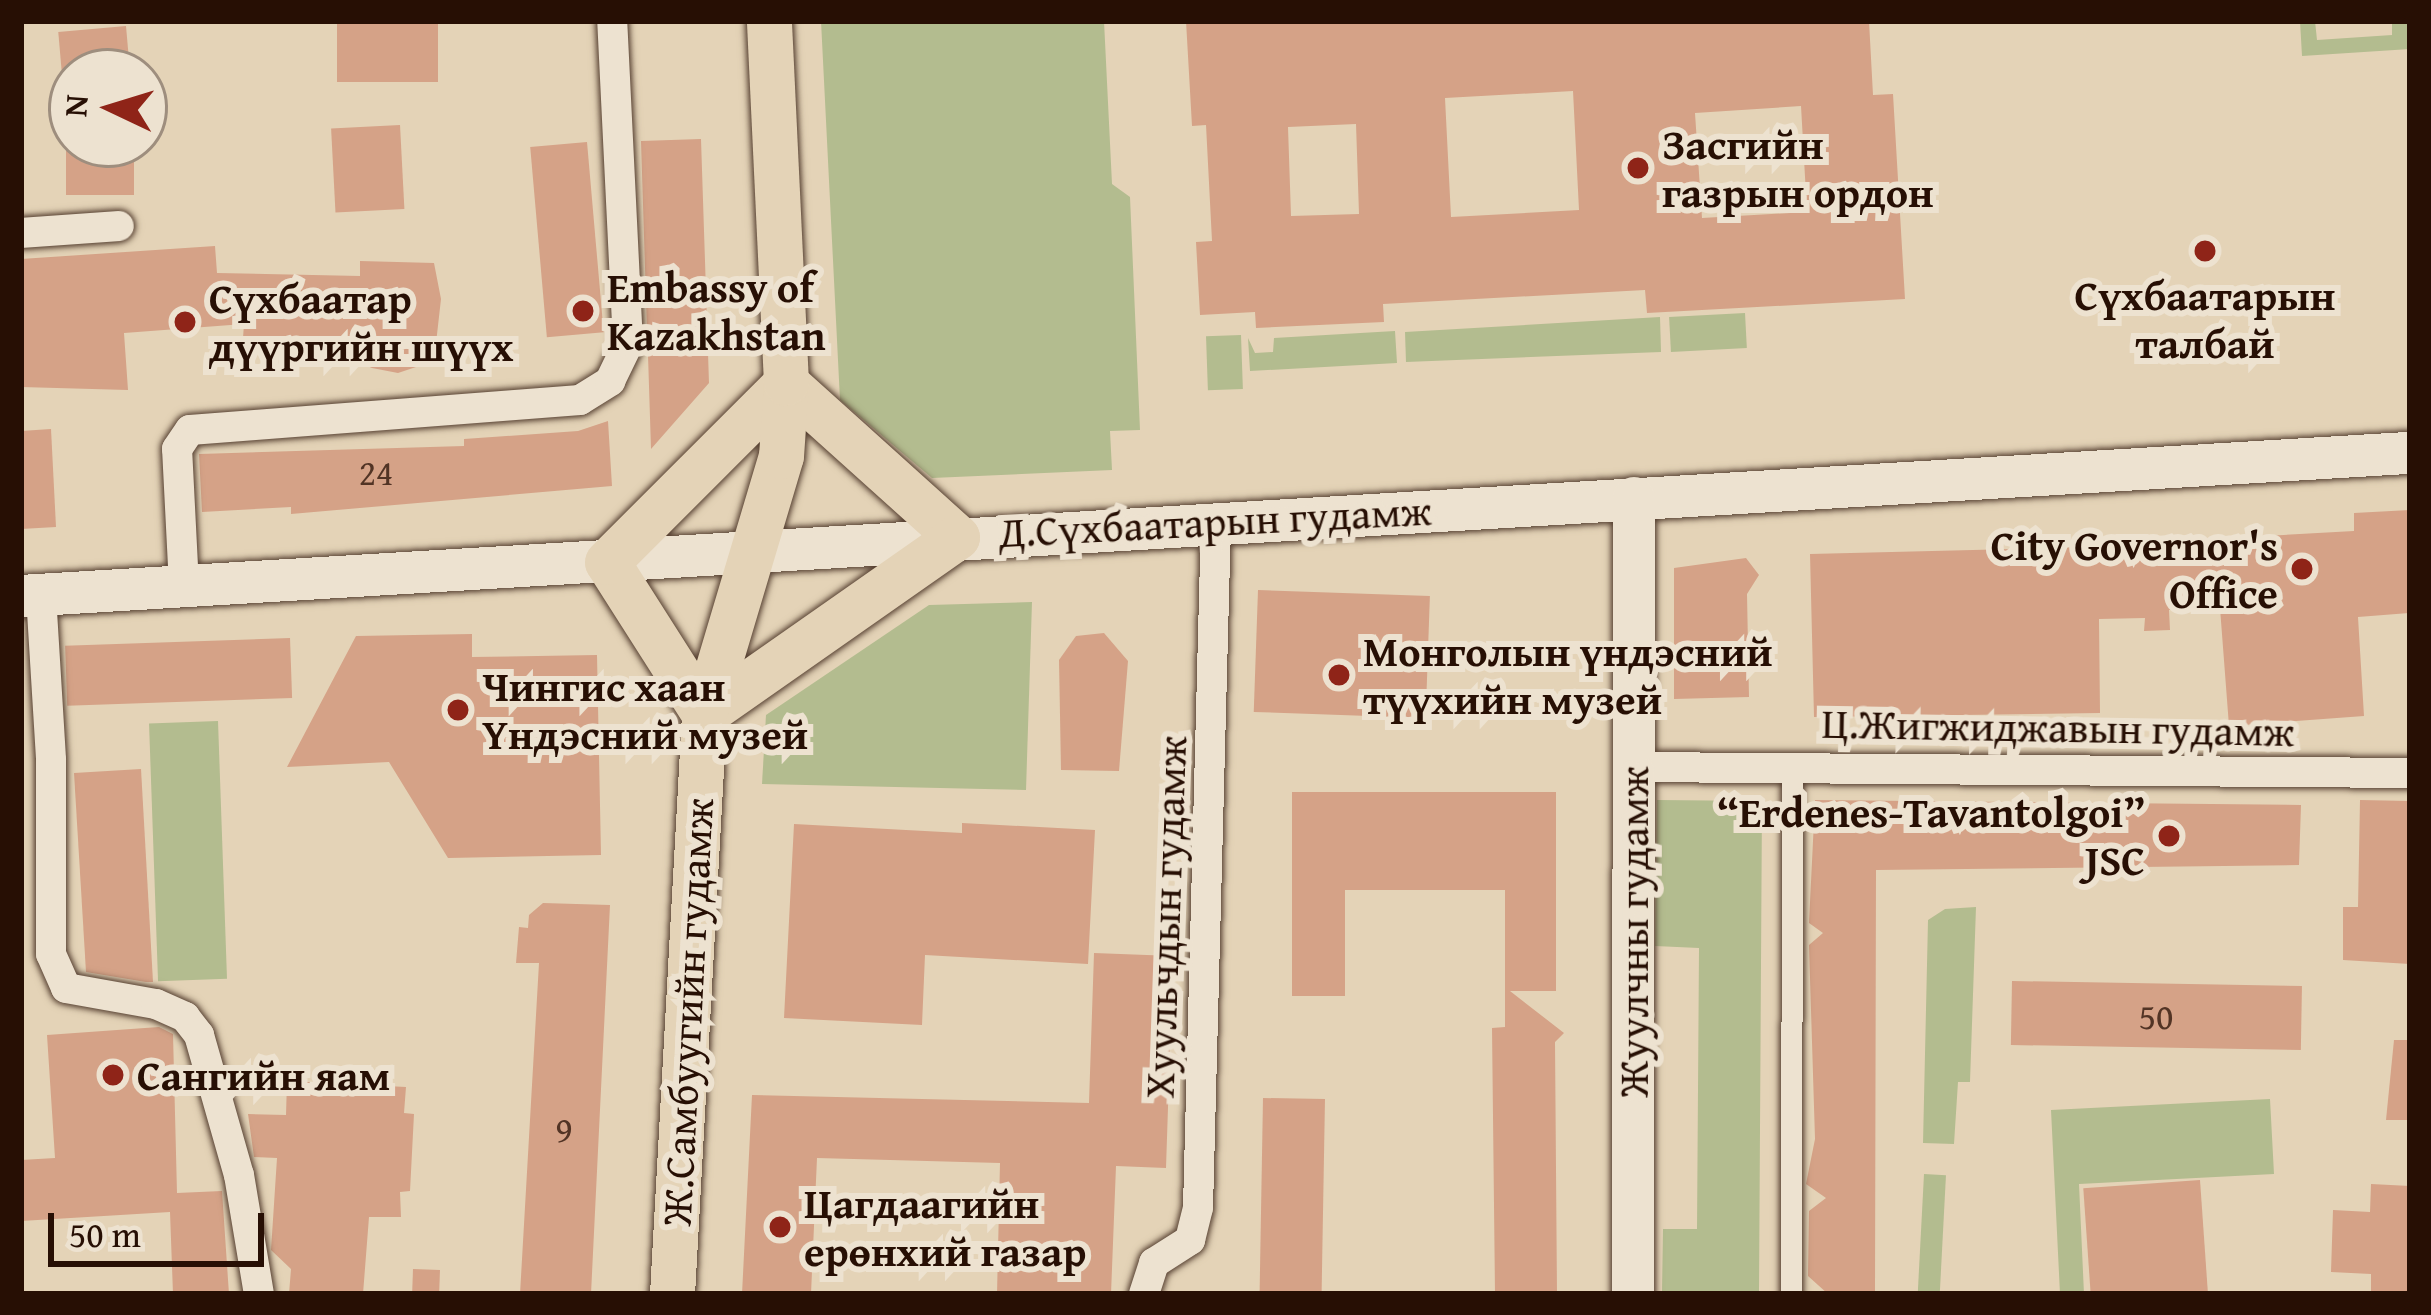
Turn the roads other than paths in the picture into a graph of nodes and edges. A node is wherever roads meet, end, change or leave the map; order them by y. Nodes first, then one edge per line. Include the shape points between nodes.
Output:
1 (612, 21) edge
2 (769, 21) edge
3 (119, 226) dead end
4 (21, 233) edge
5 (786, 382) junction
6 (2410, 453) edge
7 (1634, 498) junction
8 (1216, 519) junction
9 (957, 537) junction
10 (753, 551) junction
11 (608, 562) junction
12 (184, 586) junction
13 (31, 596) edge
14 (704, 714) junction
15 (1792, 765) junction
16 (1634, 767) junction
17 (2410, 773) edge
18 (259, 1294) edge
19 (672, 1294) edge
20 (1144, 1294) edge
21 (1633, 1294) edge
22 (1791, 1294) edge

1 - 12 street via 628,344 610,381 580,400 190,430 177,449
2 - 5 main road, Ж.Самбуугийн гудамж
3 - 4 street
5 - 9 main road
5 - 10 main road, Ж.Самбуугийн гудамж via 781,456
5 - 11 main road
6 - 7 main road, Д.Сүхбаатарын гудамж
7 - 8 main road, Д.Сүхбаатарын гудамж
7 - 16 main road, Жуулчны гудамж
8 - 9 main road, Д.Сүхбаатарын гудамж
8 - 20 street, Хуульчдын гудамж via 1198,1208 1190,1240 1154,1263
9 - 10 main road, Д.Сүхбаатарын гудамж
9 - 14 main road
10 - 11 main road, Д.Сүхбаатарын гудамж
10 - 14 main road, Ж.Самбуугийн гудамж
11 - 12 main road, Д.Сүхбаатарын гудамж
11 - 14 main road
12 - 13 main road, Д.Сүхбаатарын гудамж
13 - 18 street via 51,955 66,988 155,1004 185,1017 199,1035 238,1175
14 - 19 main road, Ж.Самбуугийн гудамж
15 - 16 street, Ц.Жигжиджавын гудамж
15 - 17 street, Ц.Жигжиджавын гудамж
15 - 22 street
16 - 21 main road, Жуулчны гудамж

